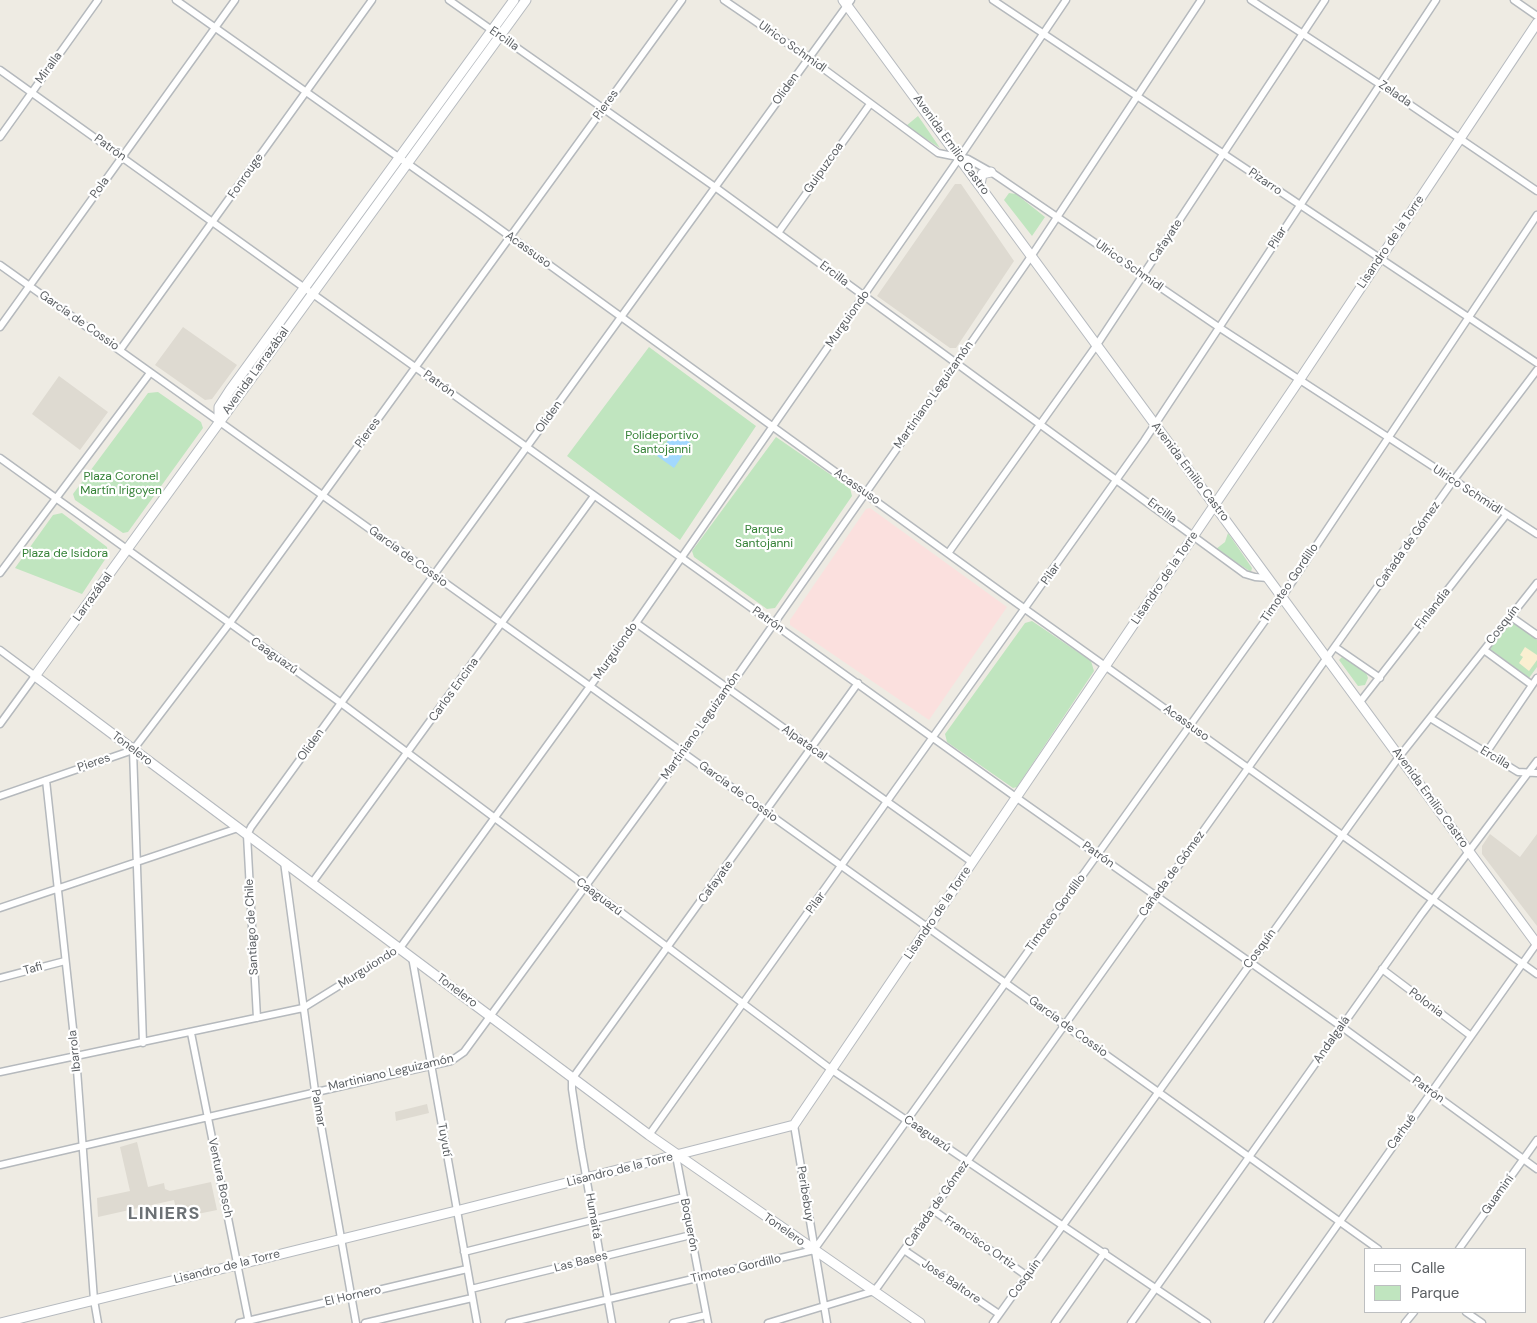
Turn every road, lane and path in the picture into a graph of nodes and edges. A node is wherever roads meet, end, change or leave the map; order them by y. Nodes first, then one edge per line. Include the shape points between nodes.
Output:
1 (98, 0) edge
2 (176, 0) edge
3 (236, 0) edge
4 (372, 0) edge
5 (449, 0) edge
6 (514, 0) edge
7 (526, 0) edge
8 (682, 0) edge
9 (724, 0) edge
10 (993, 0) edge
11 (1066, 0) edge
12 (1201, 0) edge
13 (1251, 0) edge
14 (1325, 0) edge
15 (1436, 0) edge
16 (1514, 0) edge
17 (847, 2) edge
18 (1537, 16) edge
19 (1537, 24) edge
20 (215, 28) junction
21 (491, 30) junction
22 (1044, 34) junction
23 (1303, 35) junction
24 (500, 36) junction
25 (809, 58) junction
26 (0, 70) edge
27 (1381, 85) junction
28 (32, 92) junction
29 (306, 92) junction
30 (1137, 95) junction
31 (870, 104) junction
32 (604, 109) junction
33 (0, 137) edge
34 (1460, 140) junction
35 (1225, 154) junction
36 (123, 157) junction
37 (960, 157) junction
38 (403, 162) junction
39 (991, 172) junction
40 (980, 185) junction
41 (715, 187) junction
42 (1537, 191) edge
43 (1300, 205) junction
44 (1537, 215) edge
45 (1057, 217) junction
46 (213, 222) junction
47 (778, 233) junction
48 (509, 237) junction
49 (1032, 255) junction
50 (1380, 259) junction
51 (0, 265) edge
52 (1143, 276) junction
53 (29, 286) junction
54 (309, 290) junction
55 (864, 296) junction
56 (622, 317) junction
57 (1470, 317) junction
58 (0, 327) edge
59 (1220, 328) junction
60 (1096, 346) junction
61 (120, 350) junction
62 (957, 363) junction
63 (1537, 363) edge
64 (416, 366) junction
65 (1537, 370) edge
66 (150, 373) junction
67 (1300, 379) junction
68 (219, 421) junction
69 (1040, 424) junction
70 (1155, 425) junction
71 (773, 427) junction
72 (1388, 438) junction
73 (527, 447) junction
74 (0, 458) edge
75 (1117, 479) junction
76 (1454, 481) junction
77 (866, 493) junction
78 (322, 495) junction
79 (594, 496) junction
80 (57, 498) junction
81 (1214, 505) junction
82 (1506, 515) junction
83 (1537, 534) edge
84 (1194, 536) junction
85 (127, 550) junction
86 (949, 552) junction
87 (681, 558) junction
88 (0, 573) edge
89 (434, 575) junction
90 (1268, 578) junction
91 (1537, 583) edge
92 (1282, 597) junction
93 (1026, 609) junction
94 (1510, 616) junction
95 (636, 623) junction
96 (229, 624) junction
97 (502, 624) junction
98 (773, 624) junction
99 (1537, 635) edge
100 (1335, 648) junction
101 (0, 650) edge
102 (1484, 650) junction
103 (1328, 658) junction
104 (1106, 666) junction
105 (35, 676) junction
106 (1380, 678) junction
107 (1537, 678) edge
108 (858, 683) junction
109 (1532, 685) junction
110 (591, 687) junction
111 (727, 689) junction
112 (1360, 702) junction
113 (341, 703) junction
114 (1430, 718) junction
115 (0, 724) edge
116 (1190, 726) junction
117 (934, 738) junction
118 (811, 749) junction
119 (133, 750) junction
120 (408, 753) junction
121 (683, 753) junction
122 (1486, 753) junction
123 (1399, 756) junction
124 (1537, 761) edge
125 (1248, 768) junction
126 (1528, 773) junction
127 (1537, 773) edge
128 (46, 780) junction
129 (0, 796) edge
130 (1017, 798) junction
131 (888, 802) junction
132 (766, 812) junction
133 (495, 818) junction
134 (238, 828) junction
135 (247, 835) junction
136 (1342, 835) junction
137 (1469, 851) junction
138 (1098, 855) junction
139 (138, 862) junction
140 (284, 862) junction
141 (972, 862) junction
142 (842, 866) junction
143 (312, 883) junction
144 (585, 886) junction
145 (57, 889) junction
146 (1156, 896) junction
147 (1432, 900) junction
148 (0, 908) edge
149 (928, 928) junction
150 (1537, 943) edge
151 (400, 948) junction
152 (668, 948) junction
153 (412, 957) junction
154 (65, 961) junction
155 (1250, 963) junction
156 (1522, 964) junction
157 (1382, 969) junction
158 (1537, 974) edge
159 (0, 978) edge
160 (1006, 983) junction
161 (744, 1004) junction
162 (303, 1008) junction
163 (490, 1016) junction
164 (257, 1018) junction
165 (1065, 1025) junction
166 (1342, 1027) junction
167 (190, 1033) junction
168 (1471, 1036) junction
169 (143, 1043) junction
170 (76, 1056) junction
171 (430, 1066) junction
172 (832, 1070) junction
173 (0, 1072) edge
174 (572, 1079) junction
175 (315, 1091) junction
176 (1159, 1092) junction
177 (1430, 1092) junction
178 (207, 1116) junction
179 (908, 1121) junction
180 (794, 1125) junction
181 (649, 1136) junction
182 (1537, 1140) edge
183 (83, 1145) junction
184 (676, 1156) junction
185 (1249, 1157) junction
186 (1523, 1160) junction
187 (967, 1162) junction
188 (0, 1165) edge
189 (1537, 1169) edge
190 (587, 1178) junction
191 (684, 1197) junction
192 (933, 1210) junction
193 (456, 1211) junction
194 (594, 1220) junction
195 (1338, 1221) junction
196 (1065, 1225) junction
197 (691, 1235) junction
198 (341, 1240) junction
199 (1377, 1248) edge
200 (1460, 1248) edge
201 (814, 1250) junction
202 (904, 1250) junction
203 (464, 1252) junction
204 (1105, 1252) junction
205 (600, 1257) junction
206 (239, 1264) junction
207 (467, 1269) junction
208 (1027, 1276) junction
209 (699, 1278) junction
210 (1157, 1288) junction
211 (471, 1289) junction
212 (874, 1291) junction
213 (351, 1296) junction
214 (472, 1298) junction
215 (94, 1300) junction
216 (608, 1300) junction
217 (824, 1307) junction
218 (1413, 1313) edge
219 (1467, 1313) edge
220 (999, 1314) junction
221 (706, 1315) junction
222 (249, 1322) edge
223 (1, 1323) edge
224 (98, 1323) edge
225 (239, 1323) edge
226 (356, 1323) edge
227 (364, 1323) edge
228 (477, 1323) edge
229 (509, 1323) edge
230 (612, 1323) edge
231 (672, 1323) edge
232 (708, 1323) edge
233 (768, 1323) edge
234 (827, 1323) edge
235 (920, 1323) edge
236 (993, 1323) edge
237 (1055, 1323) edge
238 (1131, 1323) edge
239 (1207, 1323) edge
240 (1268, 1323) edge
241 (1405, 1323) edge
242 (1482, 1323) edge

1 - 28 street, Miralla
2 - 20 street, Acassuso
3 - 20 street, Pola
4 - 29 street, Fonrouge
5 - 21 street, Ercilla
6 - 21 street, Avenida Larrazábal
7 - 24 street, Avenida Larrazábal
8 - 32 street, Pieres
9 - 25 street, Ulrico Schmidl
10 - 22 street, Pizarro
11 - 22 street, Murguiondo
12 - 30 street, Martiniano Leguizamón
13 - 23 street, Zelada
14 - 23 street, Cafayate
15 - 27 street, Pilar
16 - 18 street
17 - 25 street, Oliden
17 - 37 street, Avenida Emilio Castro
19 - 34 street, Lisandro de la Torre
20 - 29 street, Acassuso
20 - 36 street, Pola
21 - 24 street, Ercilla
21 - 38 street, Avenida Larrazábal
22 - 30 street, Pizarro
22 - 37 street, Murguiondo
23 - 27 street, Zelada
23 - 35 street, Cafayate
24 - 32 street, Ercilla
24 - 38 street, Avenida Larrazábal
25 - 31 street, Ulrico Schmidl
25 - 41 street, Oliden
26 - 28 street, Patrón
27 - 34 street, Zelada
27 - 43 street, Pilar
28 - 33 street, Miralla
28 - 36 street, Patrón
29 - 38 street, Acassuso
29 - 46 street, Fonrouge
30 - 35 street, Pizarro
30 - 45 street, Martiniano Leguizamón
31 - 37 street, Ulrico Schmidl via 938,153
31 - 47 street, Guipuzcoa
32 - 41 street, Ercilla
32 - 48 street, Pieres
34 - 42 street, Zelada
34 - 50 street, Lisandro de la Torre
35 - 43 street, Pizarro
35 - 52 street, Cafayate
36 - 46 street, Patrón
36 - 53 street, Pola
37 - 39 street, Ulrico Schmidl
37 - 40 street, Avenida Emilio Castro
37 - 55 street, Murguiondo
38 - 48 street, Acassuso
38 - 54 street, Avenida Larrazábal
39 - 40 street via 982,174
39 - 45 street, Ulrico Schmidl
40 - 49 street, Avenida Emilio Castro
41 - 47 street, Ercilla
41 - 56 street, Oliden
43 - 50 street, Pizarro
43 - 59 street, Pilar
44 - 57 street, Timoteo Gordillo
45 - 49 street, Martiniano Leguizamón
45 - 52 street, Ulrico Schmidl
46 - 54 street, Patrón
46 - 61 street, Fonrouge
47 - 55 street, Ercilla
48 - 56 street, Acassuso
48 - 64 street, Pieres
49 - 60 street, Avenida Emilio Castro
49 - 62 street, Martiniano Leguizamón
50 - 57 street, Pizarro
50 - 67 street, Lisandro de la Torre
51 - 53 street, García de Cossio
52 - 59 street, Ulrico Schmidl
52 - 60 street, Cafayate
53 - 58 street, Pola
53 - 61 street, García de Cossio
54 - 64 street, Patrón
54 - 68 street, Avenida Larrazábal
55 - 62 street, Ercilla
55 - 71 street, Murguiondo
56 - 71 street, Acassuso
56 - 73 street, Oliden
57 - 63 street, Pizarro
57 - 72 street, Timoteo Gordillo
59 - 67 street, Ulrico Schmidl
59 - 70 street, Pilar
60 - 69 street, Cafayate
60 - 70 street, Avenida Emilio Castro
61 - 66 street, García de Cossio
62 - 69 street, Ercilla
62 - 77 street, Martiniano Leguizamón
64 - 73 street, Patrón
64 - 78 street, Pieres
65 - 76 street, Cañada de Gómez
66 - 68 street, García de Cossio
66 - 80 street
67 - 72 street, Ulrico Schmidl
67 - 81 street, Lisandro de la Torre
68 - 78 street, García de Cossio
68 - 85 street, Larrazábal
69 - 75 street, Ercilla
69 - 86 street, Cafayate
70 - 75 street, Pilar
70 - 81 street, Avenida Emilio Castro
71 - 77 street, Acassuso
71 - 87 street, Murguiondo
72 - 76 street, Ulrico Schmidl
72 - 92 street, Timoteo Gordillo
73 - 79 street, Patrón
73 - 89 street, Oliden
74 - 80 street, Caaguazú
75 - 84 street, Ercilla
75 - 93 street, Pilar
76 - 82 street, Ulrico Schmidl
76 - 100 street, Cañada de Gómez
77 - 86 street, Acassuso
77 - 98 street, Martiniano Leguizamón
78 - 89 street, García de Cossio
78 - 96 street, Pieres
79 - 87 street, Patrón
79 - 97 street, Carlos Encina
80 - 85 street, Caaguazú
80 - 88 street
81 - 84 street, Lisandro de la Torre
81 - 90 street, Avenida Emilio Castro
82 - 83 street, Ulrico Schmidl
82 - 106 street, Finlandia
84 - 90 street, Ercilla via 1245,574
84 - 104 street, Lisandro de la Torre
85 - 96 street, Caaguazú
85 - 105 street, Larrazábal
86 - 93 street, Acassuso
87 - 95 street, Murguiondo
87 - 98 street, Patrón
89 - 97 street, García de Cossio
89 - 113 street, Oliden
90 - 92 street, Avenida Emilio Castro
91 - 94 street, Cosquín
92 - 103 street, Avenida Emilio Castro
92 - 116 street, Timoteo Gordillo
93 - 104 street, Acassuso
93 - 117 street, Pilar
94 - 99 street
94 - 102 street, Cosquín
95 - 110 street, Murguiondo
95 - 111 street, Alpatacal
96 - 113 street, Caaguazú
96 - 119 street, Pieres
97 - 110 street, García de Cossio
97 - 120 street, Carlos Encina
98 - 108 street, Patrón
98 - 111 street, Martiniano Leguizamón
100 - 103 street, Cañada de Gómez
100 - 106 street
101 - 105 street, Tonelero
102 - 109 street
102 - 114 street, Cosquín
103 - 112 street, Avenida Emilio Castro
103 - 125 street, Cañada de Gómez
104 - 116 street, Acassuso
104 - 130 street, Lisandro de la Torre
105 - 115 street, Larrazábal
105 - 119 street, Tonelero
106 - 112 street, Finlandia
107 - 109 street
108 - 117 street, Patrón
108 - 118 street, Cafayate
109 - 122 street
110 - 121 street, García de Cossio
110 - 133 street, Murguiondo
111 - 118 street, Alpatacal
111 - 121 street, Martiniano Leguizamón
112 - 123 street, Avenida Emilio Castro
113 - 120 street, Caaguazú
113 - 135 street, Oliden
114 - 122 street, Ercilla
114 - 123 street, Cosquín
116 - 125 street, Acassuso
116 - 138 street, Timoteo Gordillo
117 - 130 street, Patrón
117 - 131 street, Pilar
118 - 131 street, Alpatacal
118 - 132 street, Cafayate
119 - 128 street, Pieres
119 - 134 street, Tonelero
119 - 139 street
120 - 133 street, Caaguazú
120 - 143 street, Carlos Encina
121 - 132 street, García de Cossio
121 - 144 street, Martiniano Leguizamón
122 - 126 street, Ercilla via 1518,772
123 - 136 street, Cosquín
123 - 137 street, Avenida Emilio Castro
124 - 126 street, Andalgalá
125 - 136 street, Acassuso
125 - 146 street, Cañada de Gómez
126 - 127 street, Ercilla
126 - 137 street, Andalgalá
128 - 129 street, Pieres
128 - 145 street, Ibarrola
130 - 138 street, Patrón
130 - 141 street, Lisandro de la Torre
131 - 141 street, Alpatacal
131 - 142 street, Pilar
132 - 142 street, García de Cossio
132 - 152 street, Cafayate
133 - 144 street, Caaguazú
133 - 151 street, Murguiondo
134 - 135 street, Tonelero
134 - 139 street
135 - 140 street, Tonelero
135 - 164 street, Santiago de Chile
136 - 147 street, Acassuso
136 - 155 street, Cosquín
137 - 147 street, Andalgalá
137 - 150 street, Avenida Emilio Castro
138 - 146 street, Patrón
138 - 160 street, Timoteo Gordillo
139 - 145 street
139 - 169 street
140 - 143 street, Tonelero
140 - 162 street, Palmar
141 - 149 street, Lisandro de la Torre
142 - 149 street, García de Cossio
142 - 161 street, Pilar
143 - 151 street, Tonelero
144 - 152 street, Caaguazú
144 - 163 street, Martiniano Leguizamón
145 - 148 street
145 - 154 street, Ibarrola
146 - 155 street, Patrón
146 - 165 street, Cañada de Gómez
147 - 156 street, Acassuso
147 - 157 street, Andalgalá
149 - 160 street, García de Cossio
149 - 172 street, Lisandro de la Torre
150 - 156 street, Carhué
151 - 153 street, Tonelero
151 - 162 street, Murguiondo
152 - 161 street, Caaguazú
152 - 174 street, Cafayate
153 - 163 street, Tonelero
153 - 171 street, Tuyutí
154 - 159 street, Tafi
154 - 170 street, Ibarrola
155 - 166 street, Patrón
155 - 176 street, Cosquín
156 - 158 street, Acassuso
156 - 168 street, Carhué
157 - 166 street, Andalgalá
157 - 168 street, Polonia
160 - 165 street, García de Cossio
160 - 179 street, Timoteo Gordillo
161 - 172 street, Caaguazú
161 - 181 street, Pilar
162 - 164 street, Murguiondo
162 - 175 street, Palmar
163 - 171 street, Martiniano Leguizamón via 458,1058
163 - 174 street, Tonelero
164 - 167 street, Murguiondo
165 - 176 street, García de Cossio
165 - 187 street, Cañada de Gómez
166 - 177 street, Patrón
166 - 185 street, Andalgalá
167 - 169 street, Murguiondo
167 - 178 street, Ventura Bosch
168 - 177 street, Carhué
169 - 170 street, Murguiondo
170 - 173 street, Murguiondo
170 - 183 street, Ibarrola
171 - 175 street, Martiniano Leguizamón
171 - 193 street, Tuyutí
172 - 179 street, Caaguazú
172 - 180 street, Lisandro de la Torre
174 - 181 street, Tonelero
174 - 190 street, Humaitá
175 - 178 street, Martiniano Leguizamón
175 - 198 street, Palmar
176 - 185 street, García de Cossio
176 - 196 street, Cosquín
177 - 186 street, Patrón
177 - 195 street, Carhué
178 - 183 street, Martiniano Leguizamón
178 - 206 street, Ventura Bosch
179 - 187 street, Caaguazú
179 - 201 street, Timoteo Gordillo
180 - 184 street, Lisandro de la Torre
180 - 201 street, Peribebuy
181 - 184 street, Tonelero
182 - 186 street, Guaminí
183 - 188 street, Martiniano Leguizamón
183 - 215 street, Ibarrola
184 - 190 street, Lisandro de la Torre
184 - 191 street, Boquerón
184 - 201 street, Tonelero
185 - 195 street, García de Cossio
185 - 210 street, Andalgalá
186 - 189 street, Patrón
186 - 200 street, Guaminí
187 - 192 street, Cañada de Gómez
187 - 196 street, Caaguazú
190 - 193 street, Lisandro de la Torre
190 - 194 street, Humaitá
191 - 194 street
191 - 197 street, Boquerón
192 - 202 street, Cañada de Gómez
192 - 208 street, Francisco Ortiz
193 - 198 street, Lisandro de la Torre
193 - 203 street, Tuyutí
194 - 203 street
194 - 205 street, Humaitá
195 - 199 street, García de Cossio
195 - 240 street, Carhué
196 - 204 street, Caaguazú
196 - 208 street, Cosquín
197 - 205 street, Las Bases
197 - 209 street, Boquerón
198 - 206 street, Lisandro de la Torre
198 - 213 street, Palmar
201 - 209 street, Timoteo Gordillo
201 - 212 street, Tonelero
201 - 217 street, Peribebuy
202 - 212 street, Cañada de Gómez
202 - 220 street, José Baltore
203 - 207 street, Tuyutí
204 - 210 street, Caaguazú
204 - 237 street
205 - 211 street, Las Bases
205 - 216 street, Humaitá
206 - 215 street, Lisandro de la Torre
206 - 222 street, Ventura Bosch
207 - 211 street, Tuyutí
207 - 213 street, El Hornero
208 - 220 street, Cosquín
209 - 216 street, Timoteo Gordillo
209 - 221 street, Boquerón
210 - 238 street, Andalgalá
210 - 239 street, Caaguazú
211 - 214 street, Tuyutí
212 - 217 street
212 - 235 street, Tonelero
213 - 222 street, El Hornero
213 - 226 street, Palmar
214 - 227 street
214 - 228 street, Tuyutí
215 - 223 street, Lisandro de la Torre
215 - 224 street, Ibarrola
216 - 229 street, Timoteo Gordillo
216 - 230 street, Humaitá
217 - 233 street
217 - 234 street, Peribebuy
218 - 241 street
219 - 242 street
220 - 236 street, Cosquín
221 - 231 street
221 - 232 street, Boquerón
222 - 225 street, El Hornero

